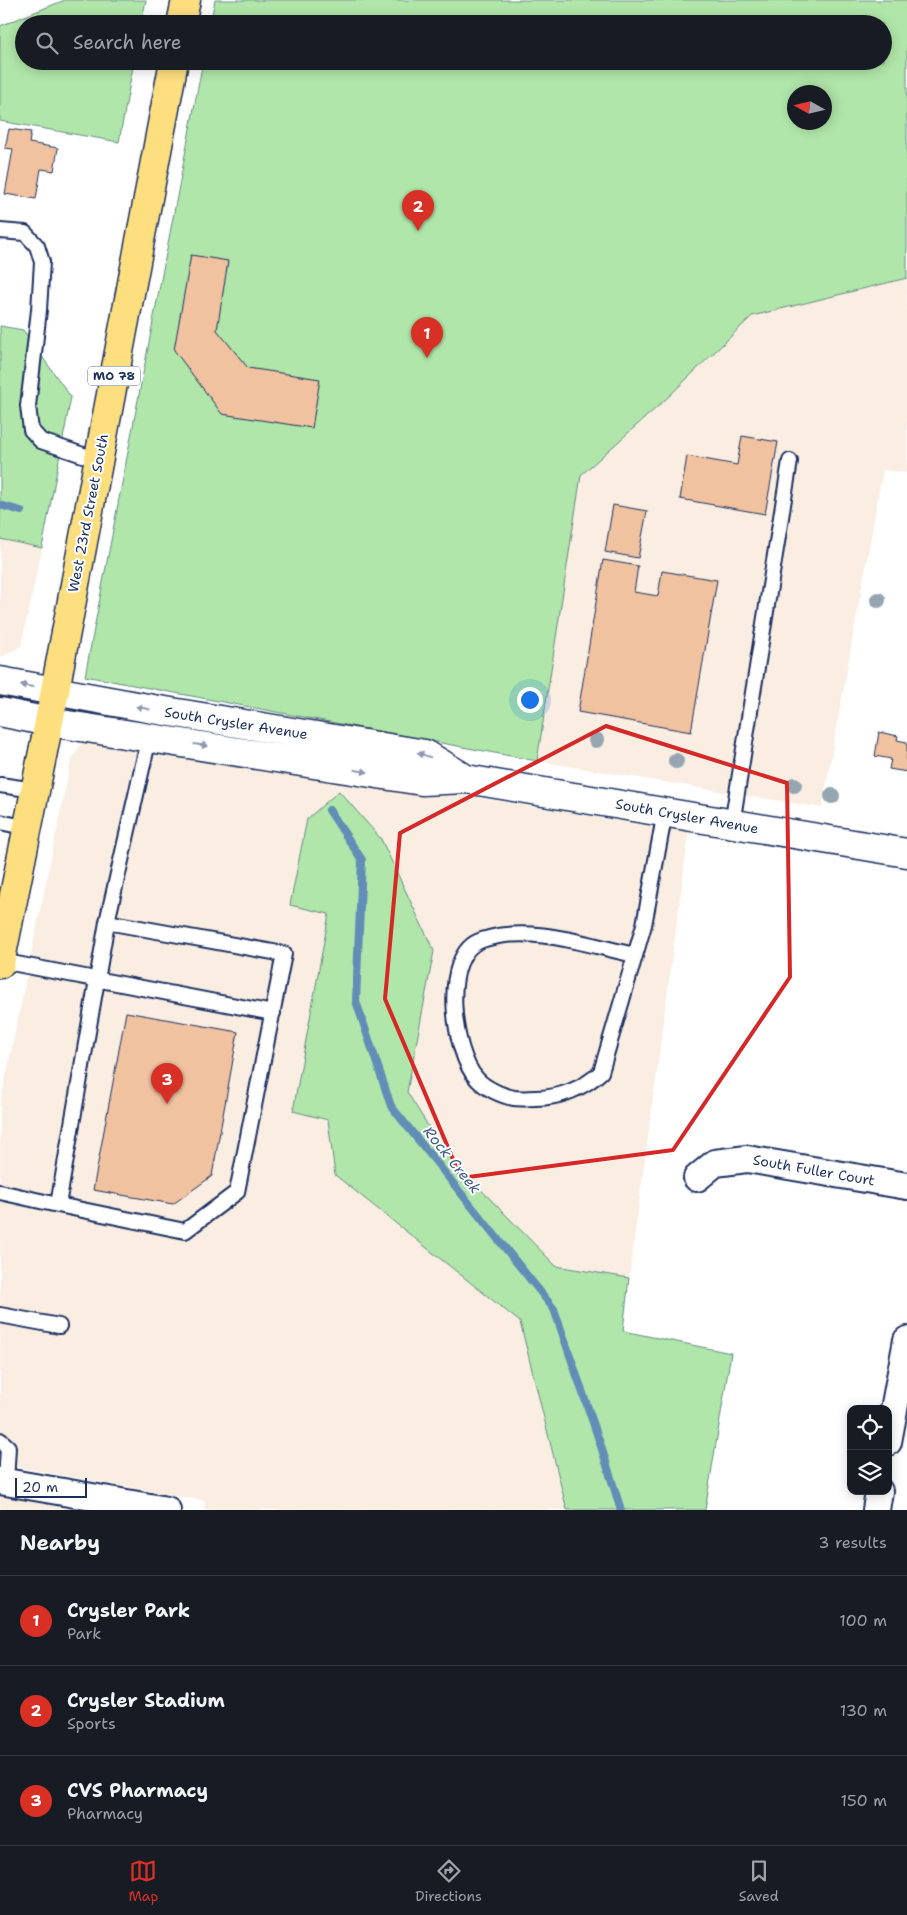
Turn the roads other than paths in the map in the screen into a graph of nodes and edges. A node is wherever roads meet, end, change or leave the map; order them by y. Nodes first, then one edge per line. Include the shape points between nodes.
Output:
1 (186, 0) edge
2 (183, 15) edge
3 (172, 70) edge
4 (0, 231) edge
5 (98, 460) junction
6 (790, 461) dead end
7 (0, 681) edge
8 (55, 691) junction
9 (0, 712) edge
10 (49, 722) junction
11 (149, 738) junction
12 (466, 779) junction
13 (0, 784) edge
14 (35, 790) junction
15 (665, 812) junction
16 (0, 822) edge
17 (732, 824) junction
18 (28, 828) junction
19 (907, 853) edge
20 (5, 916) edge
21 (107, 922) junction
22 (635, 955) junction
23 (0, 962) edge
24 (97, 979) junction
25 (272, 1013) junction
26 (697, 1178) dead end
27 (907, 1186) edge
28 (0, 1192) edge
29 (58, 1205) junction
30 (0, 1315) edge
31 (58, 1326) dead end
32 (907, 1340) edge
33 (892, 1421) edge
34 (0, 1440) edge
35 (3, 1481) edge
36 (878, 1495) edge
37 (167, 1510) edge
38 (876, 1510) edge

1 - 2 main road
3 - 5 main road, West 23rd Street South / MO 78
4 - 5 lane via 25,233 37,246 42,262 28,406 31,430 41,441
5 - 8 main road, West 23rd Street South / MO 78
6 - 17 lane
8 -> 7 main road, South Crysler Avenue
8 - 10 main road, West 23rd Street South / MO 78
12 -> 8 main road, South Crysler Avenue via 425,754
9 - 10 main road, South Crysler Avenue
10 - 11 main road, South Crysler Avenue
10 - 14 main road, West 23rd Street South / MO 78
11 -> 12 main road, South Crysler Avenue via 422,781
11 - 21 lane
12 - 15 main road, South Crysler Avenue
13 - 14 lane
14 - 18 main road, West 23rd Street South / MO 78
15 - 17 main road, South Crysler Avenue
15 - 22 lane via 644,925
16 - 18 lane
17 - 19 main road, South Crysler Avenue
18 - 20 main road, West 23rd Street South / MO 78
20 - 23 main road, West 23rd Street South / MO 78
21 - 24 lane
21 - 25 lane via 284,954
22 - 22 lane via 601,1072 589,1084 543,1098 513,1098 478,1080 465,1062 456,1026 454,995 458,967 470,946 497,936 533,935
23 - 24 lane
24 - 25 lane
24 - 29 lane
25 - 29 lane via 237,1192 185,1231
26 - 27 street, South Fuller Court via 715,1163 747,1158
28 - 29 lane
30 - 31 lane
32 - 33 street
34 - 35 lane via 8,1447
35 - 37 street
36 - 38 street

